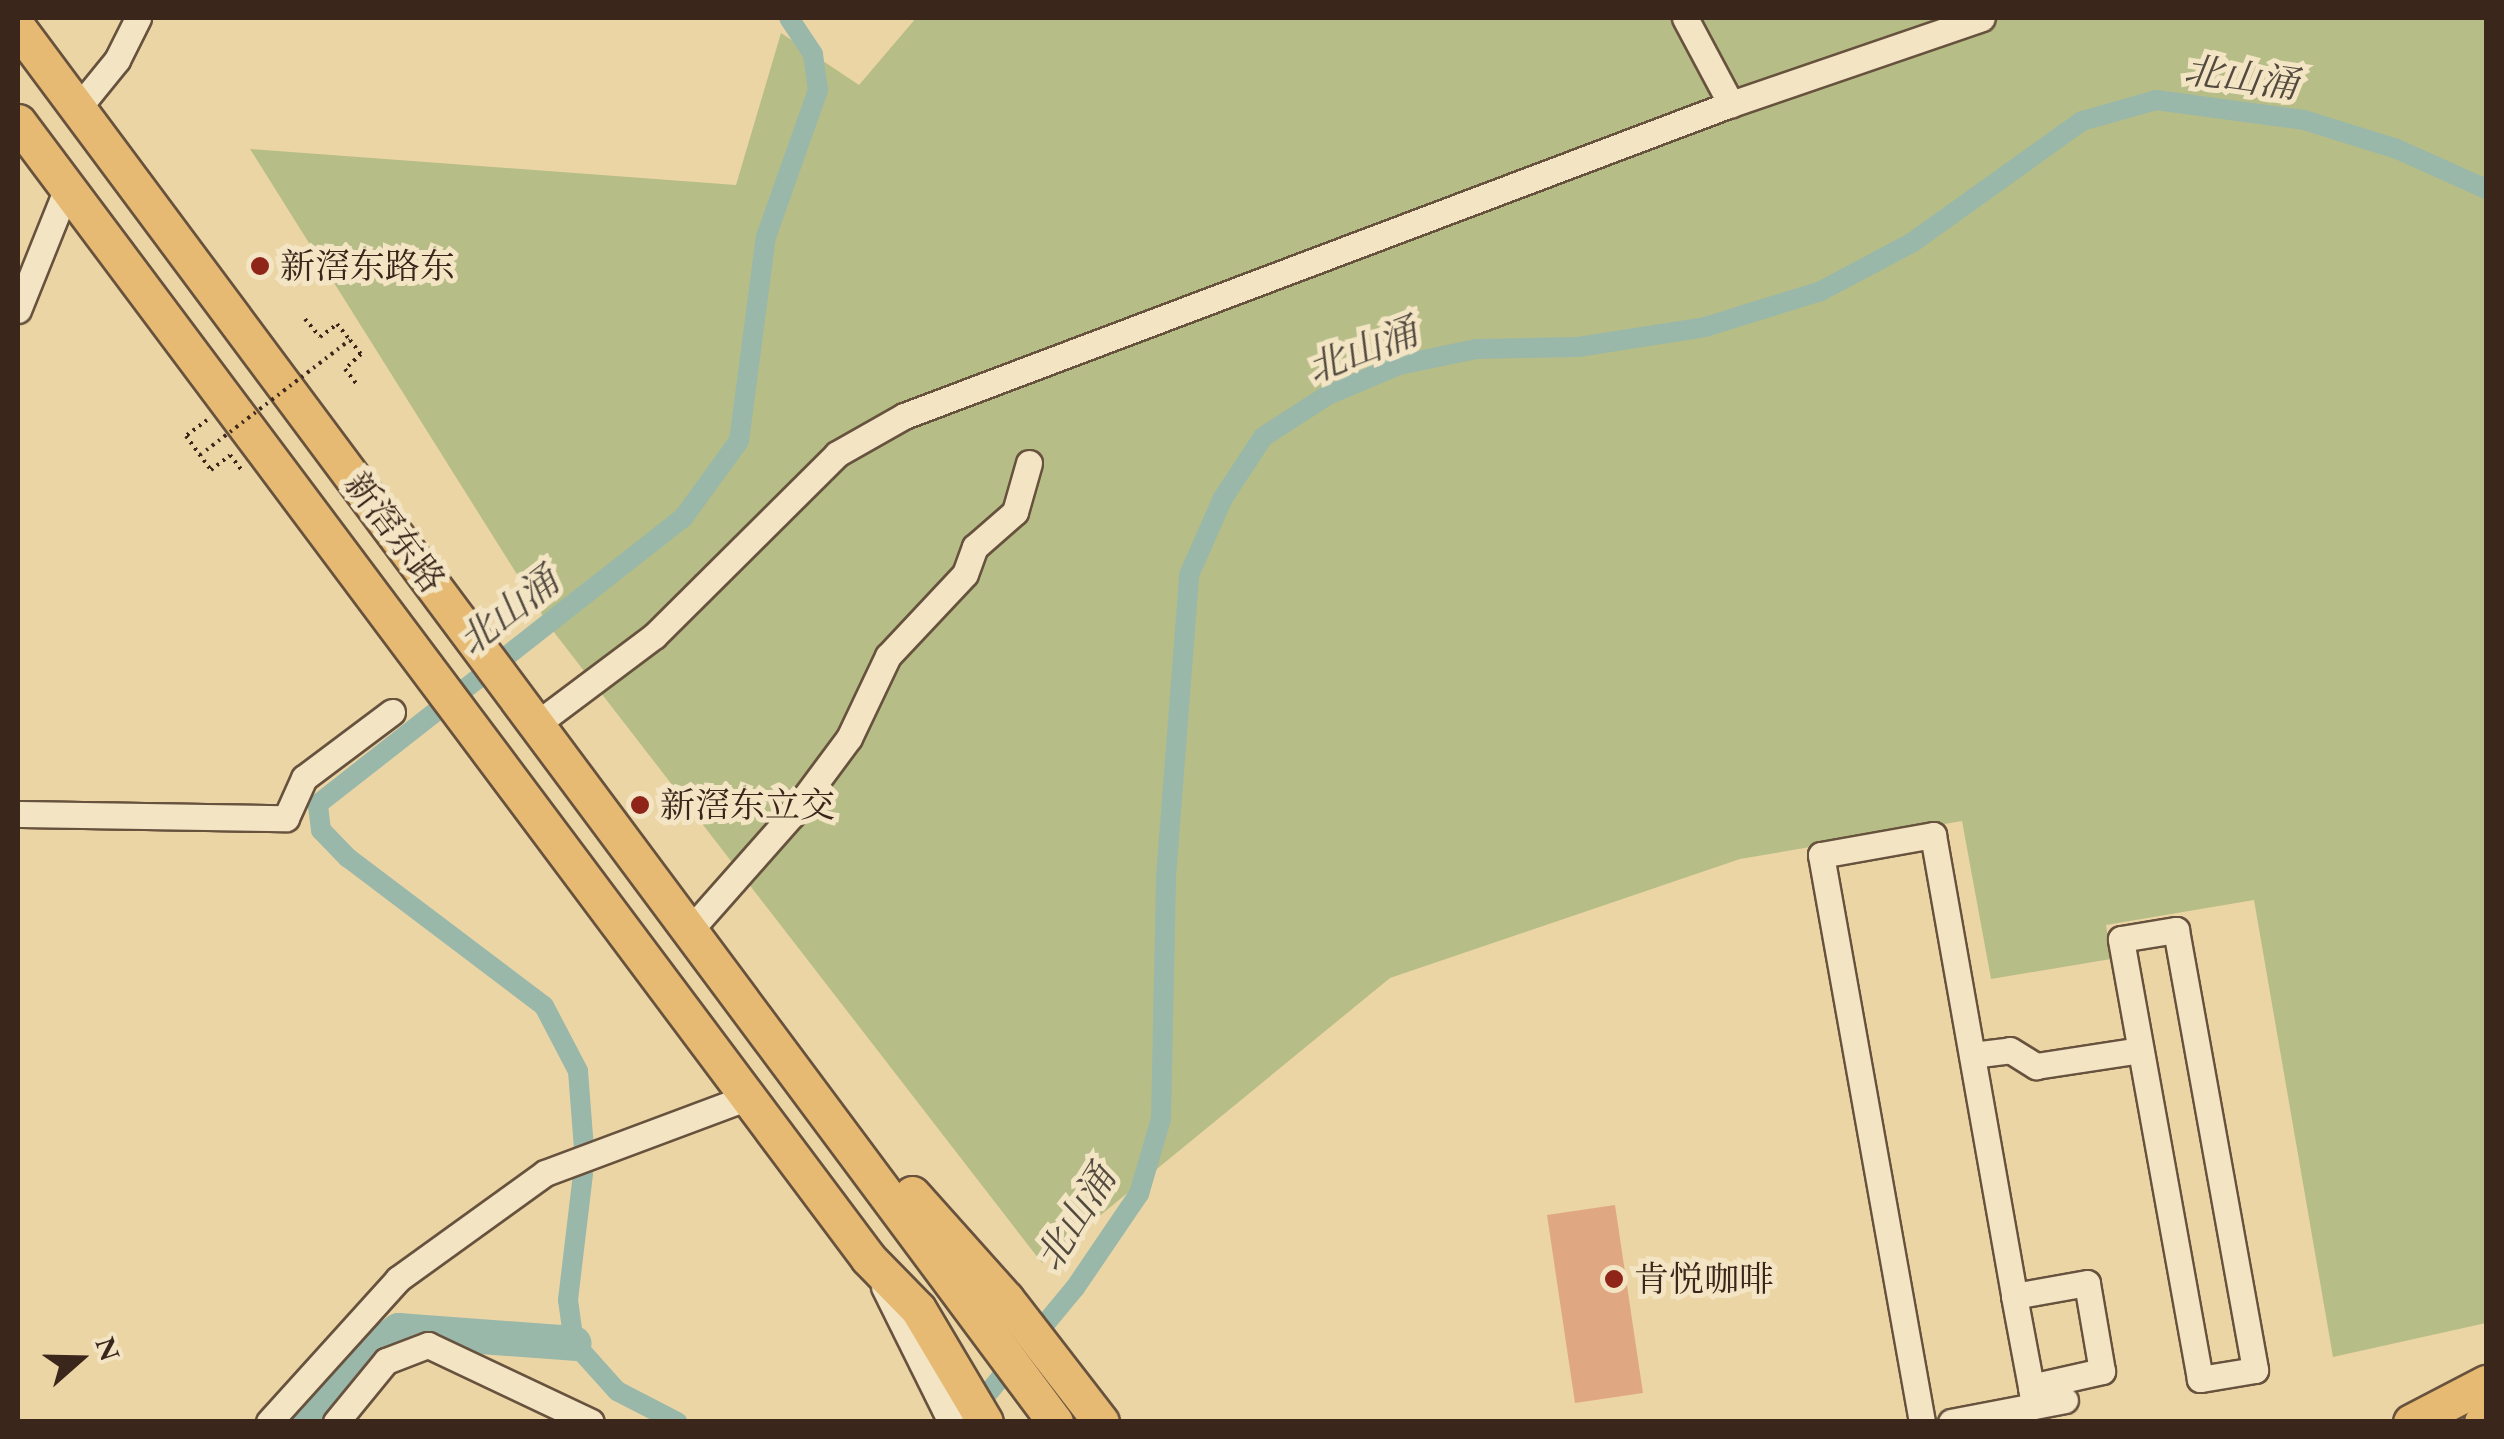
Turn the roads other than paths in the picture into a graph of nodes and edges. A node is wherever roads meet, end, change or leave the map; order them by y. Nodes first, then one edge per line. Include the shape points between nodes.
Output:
1 (138, 18) edge
2 (1684, 18) edge
3 (1982, 18) edge
4 (18, 28) edge
5 (1731, 104) junction
6 (78, 108) junction
7 (18, 122) edge
8 (68, 188) junction
9 (18, 310) edge
10 (1029, 463) dead end
11 (529, 711) junction
12 (392, 712) dead end
13 (18, 814) edge
14 (690, 930) junction
15 (758, 1022) junction
16 (2140, 1050) junction
17 (1972, 1056) junction
18 (748, 1097) junction
19 (2014, 1296) junction
20 (946, 1380) junction
21 (2486, 1383) edge
22 (2032, 1396) junction
23 (2066, 1403) edge
24 (575, 1418) edge
25 (269, 1422) edge
26 (336, 1422) edge
27 (951, 1422) edge
28 (985, 1422) edge
29 (1055, 1422) edge
30 (1101, 1422) edge
31 (1922, 1422) edge
32 (1952, 1422) edge
33 (2411, 1422) edge

1 - 6 street
2 - 5 street
3 - 5 street
4 - 6 highway, 新滘东路
5 - 11 street via 904,416 837,454 654,636
6 - 11 highway, 新滘东路
7 - 8 highway, 新滘东路
8 - 9 street
8 - 18 highway, 新滘东路
10 - 14 street via 1015,512 975,548 965,574 888,656 849,738 792,816
11 - 14 highway, 新滘东路
12 - 13 street via 304,778 286,818
14 - 15 highway, 新滘东路
15 - 29 highway, 新滘东路
15 - 30 highway via 1006,1299
16 - 16 street via 2121,939 2176,930 2255,1370 2200,1379
16 - 17 street via 2036,1066 2010,1050
17 - 19 street
17 - 31 street via 1933,835 1821,855
18 - 20 highway, 新滘东路 via 868,1258 918,1310
18 - 25 street via 546,1173 398,1279
19 - 22 street
19 - 23 street via 2087,1283 2102,1371
20 - 27 street
20 - 28 highway, 新滘东路
21 - 33 highway
22 - 23 street
22 - 32 street
24 - 26 street via 428,1344 386,1361

